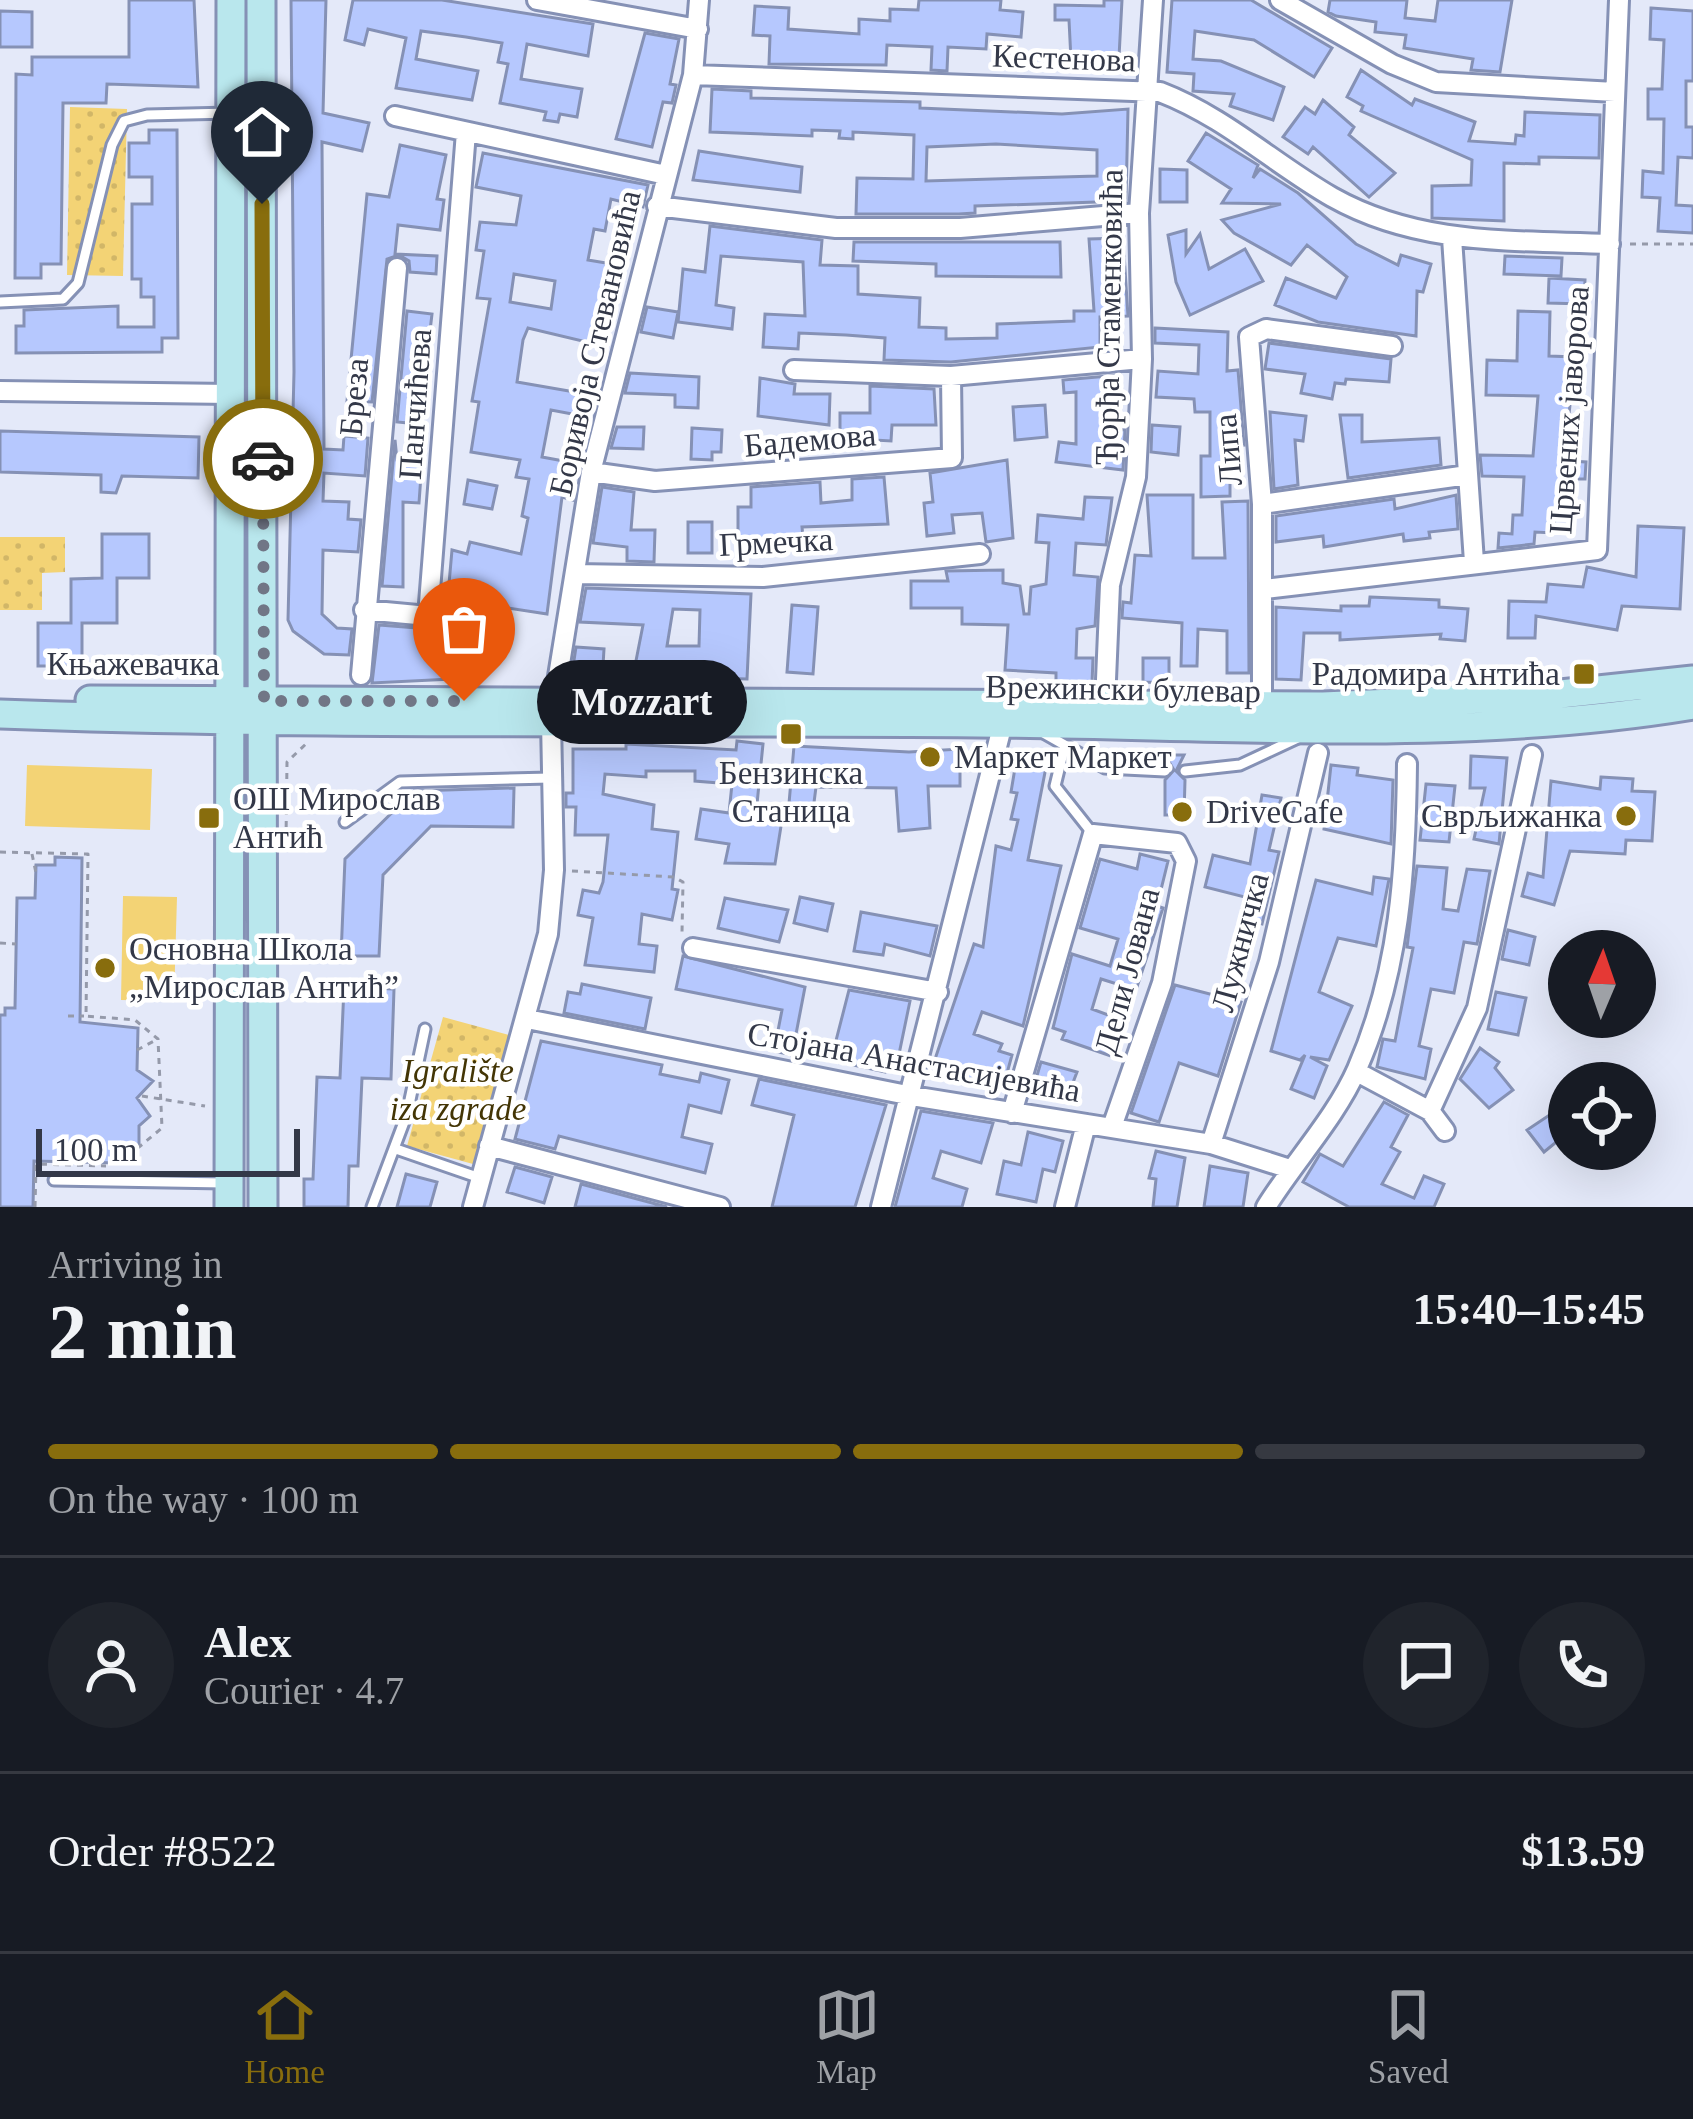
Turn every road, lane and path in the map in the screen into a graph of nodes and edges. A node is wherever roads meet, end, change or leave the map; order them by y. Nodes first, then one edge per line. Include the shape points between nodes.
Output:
1 (231, 0) edge
2 (261, 0) edge
3 (536, 0) edge
4 (699, 0) edge
5 (1153, 0) edge
6 (1280, 0) edge
7 (1618, 0) edge
8 (698, 29) junction
9 (693, 74) junction
10 (1145, 90) junction
11 (1615, 92) junction
12 (231, 113) junction
13 (395, 116) dead end
14 (466, 132) junction
15 (666, 176) junction
16 (657, 206) junction
17 (1139, 213) junction
18 (1452, 238) junction
19 (1610, 244) junction
20 (1693, 244) edge
21 (397, 268) dead end
22 (0, 302) edge
23 (1392, 346) dead end
24 (1142, 359) junction
25 (794, 370) dead end
26 (951, 376) junction
27 (0, 391) edge
28 (231, 394) junction
29 (590, 472) junction
30 (1468, 476) junction
31 (1262, 504) junction
32 (980, 554) dead end
33 (1474, 562) junction
34 (575, 574) junction
35 (1265, 589) junction
36 (364, 610) junction
37 (361, 675) dead end
38 (1693, 680) edge
39 (0, 698) edge
40 (1105, 703) junction
41 (1693, 705) edge
42 (1262, 706) junction
43 (231, 711) junction
44 (264, 711) junction
45 (553, 711) junction
46 (0, 714) edge
47 (1003, 723) junction
48 (1032, 723) junction
49 (1312, 741) junction
50 (309, 746) dead end
51 (1064, 749) junction
52 (1532, 755) dead end
53 (287, 762) dead end
54 (1408, 764) dead end
55 (1165, 771) dead end
56 (1185, 771) dead end
57 (550, 778) junction
58 (345, 822) dead end
59 (1093, 834) junction
60 (0, 852) edge
61 (32, 853) junction
62 (554, 870) junction
63 (36, 873) dead end
64 (0, 943) edge
65 (16, 944) dead end
66 (693, 948) joint
67 (938, 992) junction
68 (68, 1016) dead end
69 (86, 1016) junction
70 (526, 1019) junction
71 (425, 1029) dead end
72 (158, 1040) junction
73 (137, 1050) dead end
74 (1357, 1072) junction
75 (142, 1096) dead end
76 (164, 1096) junction
77 (911, 1096) junction
78 (210, 1106) dead end
79 (1430, 1111) junction
80 (1012, 1113) junction
81 (1086, 1124) junction
82 (1112, 1127) junction
83 (1445, 1132) dead end
84 (1211, 1144) junction
85 (489, 1146) junction
86 (118, 1148) dead end
87 (396, 1149) junction
88 (134, 1155) junction
89 (1290, 1169) junction
90 (481, 1178) junction
91 (54, 1180) dead end
92 (230, 1195) edge
93 (35, 1207) edge
94 (263, 1207) edge
95 (372, 1207) edge
96 (473, 1207) edge
97 (720, 1207) edge
98 (881, 1207) edge
99 (1065, 1207) edge
100 (1266, 1207) edge

1 - 12 main road
2 - 44 main road
3 - 8 street
4 - 8 street, Боривоја Стевановића
5 - 10 street, Ђорђа Стаменковића
6 - 11 street via 1436,82
7 - 11 street, Црвених јаворова
8 - 9 street, Боривоја Стевановића
9 - 10 street, Кестенова
9 - 15 street, Боривоја Стевановића
10 - 17 street, Ђорђа Стаменковића
10 - 18 street, Кестенова via 1225,122 1332,196 1392,225
11 - 19 street, Црвених јаворова
12 - 22 lane via 124,122 78,283 63,298
12 - 28 main road
13 - 14 street
14 - 15 street
14 - 36 street, Панчићева via 428,616
15 - 16 street, Боривоја Стевановића
16 - 17 street via 836,228 960,228
16 - 29 street, Боривоја Стевановића
17 - 24 street, Ђорђа Стаменковића
18 - 19 street, Кестенова
18 - 30 street
19 - 20 path
19 - 33 street, Црвених јаворова via 1597,550
21 - 36 street, Бреза
23 - 31 street, Липа via 1266,329 1249,337
24 - 26 street
24 - 40 street, Ђорђа Стаменковића via 1136,477 1110,585
25 - 26 street
26 - 29 street, Бадемова via 952,458 656,481
27 - 28 street
28 - 43 main road
29 - 34 street, Боривоја Стевановића
30 - 31 street
30 - 33 street
31 - 35 street, Липа
32 - 34 street, Грмечка via 763,577
33 - 35 street, Црвених јаворова
34 - 45 street, Боривоја Стевановића
35 - 42 street, Липа
36 - 37 street, Бреза
38 - 42 main road, Врежински булевар via 1532,698
39 - 43 main road, Књажевачка
40 - 42 main road, Врежински булевар
40 - 45 main road, Врежински булевар
41 - 49 main road, Врежински булевар
43 - 44 main road, Књажевачка
43 - 46 main road, Књажевачка
43 - 92 main road
44 - 45 main road, Књажевачка
44 - 94 main road
45 - 47 main road, Врежински булевар
45 - 57 street, Боривоја Стевановића
47 - 48 main road, Врежински булевар
47 - 67 street
48 - 49 main road, Врежински булевар
48 - 51 lane
49 - 56 lane via 1240,765
49 - 84 street, Лужничка via 1269,962
50 - 53 path
51 - 55 lane via 1106,768
51 - 59 lane via 1055,786
52 - 79 street via 1477,1008
54 - 74 street via 1406,882 1395,950
57 - 58 lane via 400,782
57 - 62 street, Боривоја Стевановића
59 - 80 street
59 - 82 street, Дели Јована via 1177,843 1186,861 1162,983
60 - 61 path
61 - 63 path
61 - 69 path via 88,854
62 - 66 path via 683,882 682,935
62 - 70 street, Боривоја Стевановића
64 - 65 path
66 - 67 street
67 - 77 street
68 - 69 path
69 - 72 path via 135,1021
70 - 77 street, Стојана Анастасијевића
70 - 85 street, Боривоја Стевановића
71 - 87 lane
72 - 73 path
72 - 76 path
74 - 79 street
74 - 89 street
75 - 76 path
76 - 78 path
76 - 88 path via 162,1129
77 - 80 street, Стојана Анастасијевића
77 - 98 street
79 - 83 street
80 - 81 street, Стојана Анастасијевића
81 - 82 street, Стојана Анастасијевића
81 - 99 street
82 - 84 street, Стојана Анастасијевића
84 - 89 street, Стојана Анастасијевића
85 - 90 street, Боривоја Стевановића
85 - 97 street
86 - 88 path
87 - 90 lane
87 - 95 lane
88 - 93 path via 119,1166 36,1164
89 - 100 street
90 - 96 street, Боривоја Стевановића
91 - 92 lane

